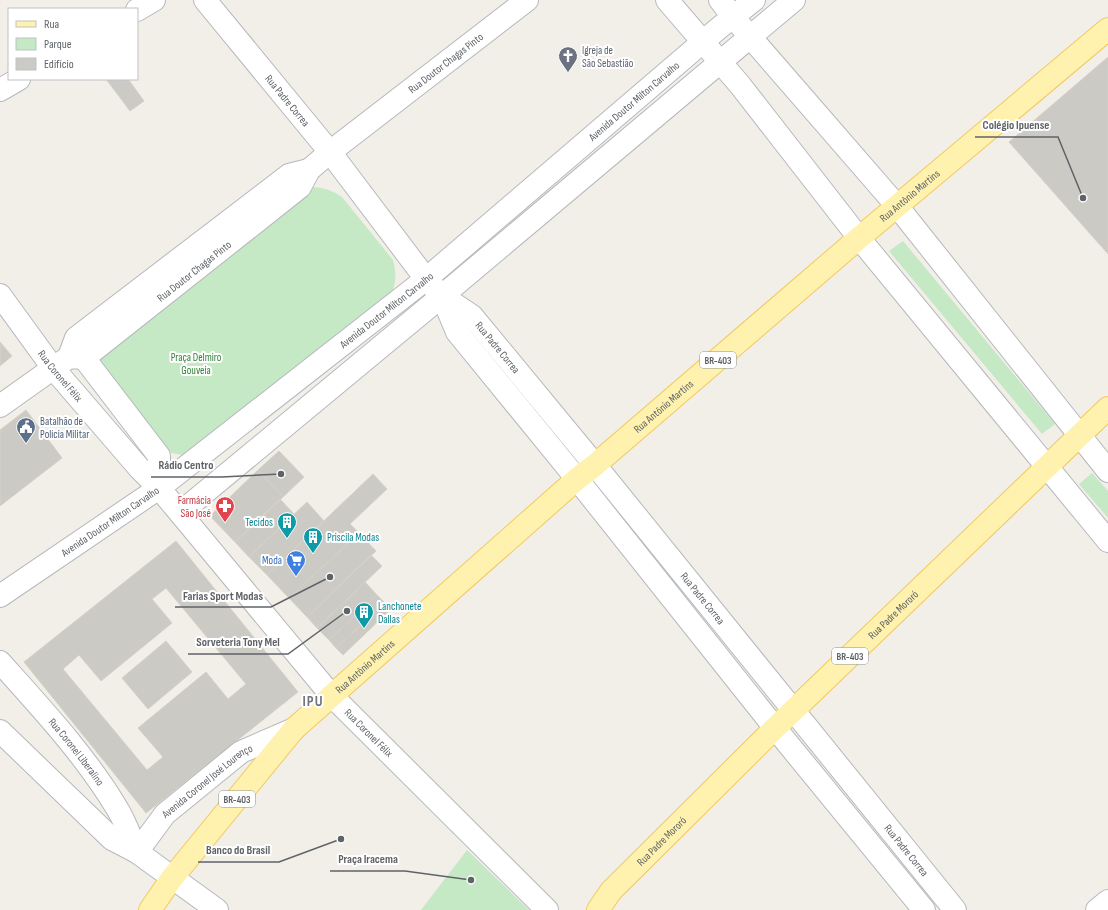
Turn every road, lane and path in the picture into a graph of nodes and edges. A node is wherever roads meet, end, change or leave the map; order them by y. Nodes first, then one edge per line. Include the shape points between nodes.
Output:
1 (154, 0) edge
2 (205, 0) edge
3 (527, 0) edge
4 (667, 0) edge
5 (720, 0) edge
6 (754, 0) edge
7 (794, 0) edge
8 (138, 9) edge
9 (733, 17) junction
10 (1108, 29) edge
11 (750, 36) junction
12 (703, 42) junction
13 (720, 62) junction
14 (18, 80) edge
15 (0, 90) edge
16 (330, 152) junction
17 (897, 206) junction
18 (859, 238) junction
19 (426, 279) junction
20 (0, 295) edge
21 (442, 296) junction
22 (68, 361) junction
23 (0, 406) edge
24 (1108, 408) edge
25 (1078, 436) junction
26 (596, 465) junction
27 (1046, 467) junction
28 (1108, 471) edge
29 (577, 479) junction
30 (159, 488) junction
31 (180, 513) junction
32 (1108, 541) edge
33 (0, 596) edge
34 (0, 662) edge
35 (331, 695) junction
36 (793, 711) junction
37 (775, 728) junction
38 (294, 729) junction
39 (0, 731) edge
40 (137, 852) junction
41 (172, 878) junction
42 (1108, 901) edge
43 (150, 910) edge
44 (217, 910) edge
45 (547, 910) edge
46 (598, 910) edge
47 (924, 910) edge
48 (955, 910) edge
49 (1097, 910) edge

1 - 8 street
2 - 16 street, Rua Padre Correa
3 - 16 street, Rua Doutor Chagas Pinto
4 - 12 street
5 - 9 street
6 - 9 street, Avenida Doutor Milton Carvalho
7 - 11 street
9 - 11 street
9 - 12 street, Avenida Doutor Milton Carvalho
10 - 17 main road, Rua Antônio Martins / BR-403
11 - 13 street
11 - 17 street
12 - 13 street
12 - 19 street, Avenida Doutor Milton Carvalho
13 - 18 street
13 - 21 street
14 - 15 street
16 - 19 street, Rua Padre Correa
16 - 22 street, Rua Doutor Chagas Pinto via 309,170 289,175 76,338
17 - 18 main road, Rua Antônio Martins / BR-403
17 - 25 street
18 - 26 main road, Rua Antônio Martins / BR-403
18 - 27 street
19 - 21 street, Rua Padre Correa
19 - 30 street, Avenida Doutor Milton Carvalho
20 - 22 street, Rua Coronel Félix
21 - 26 street, Rua Padre Correa via 472,316
21 - 29 street, Rua Padre Correa via 457,332
21 - 31 street
22 - 23 street
22 - 30 street, Rua Coronel Félix via 140,469
22 - 30 street, Rua Coronel Félix via 159,456
24 - 25 main road, Rua Padre Mororó / BR-403
25 - 27 main road, Rua Padre Mororó / BR-403
25 - 28 street
26 - 29 main road, Rua Antônio Martins / BR-403
26 - 36 street, Rua Padre Correa
27 - 32 street
27 - 36 main road, Rua Padre Mororó / BR-403
29 - 35 main road, Rua Antônio Martins / BR-403
29 - 37 street, Rua Padre Correa
30 - 31 street, Rua Coronel Félix
30 - 33 street, Avenida Doutor Milton Carvalho
31 - 35 street, Rua Coronel Félix
34 - 40 street, Rua Coronel Liberalino via 96,775 119,812
35 - 38 main road, Avenida Coronel José Lourenço / BR-403
35 - 45 street, Rua Coronel Félix
36 - 37 main road, Rua Padre Mororó / BR-403
36 - 48 street, Rua Padre Correa
37 - 46 main road, Rua Padre Mororó / BR-403 via 611,891
37 - 47 street, Rua Padre Correa
38 - 40 street, Avenida Coronel José Lourenço via 241,752 165,814
38 - 41 main road, Avenida Coronel José Lourenço / BR-403
39 - 40 street, Rua Coronel Liberalino via 112,840
40 - 41 street, Rua Coronel Liberalino
41 - 43 main road, Avenida Coronel José Lourenço / BR-403
41 - 44 street, Rua Coronel Liberalino
42 - 49 street

